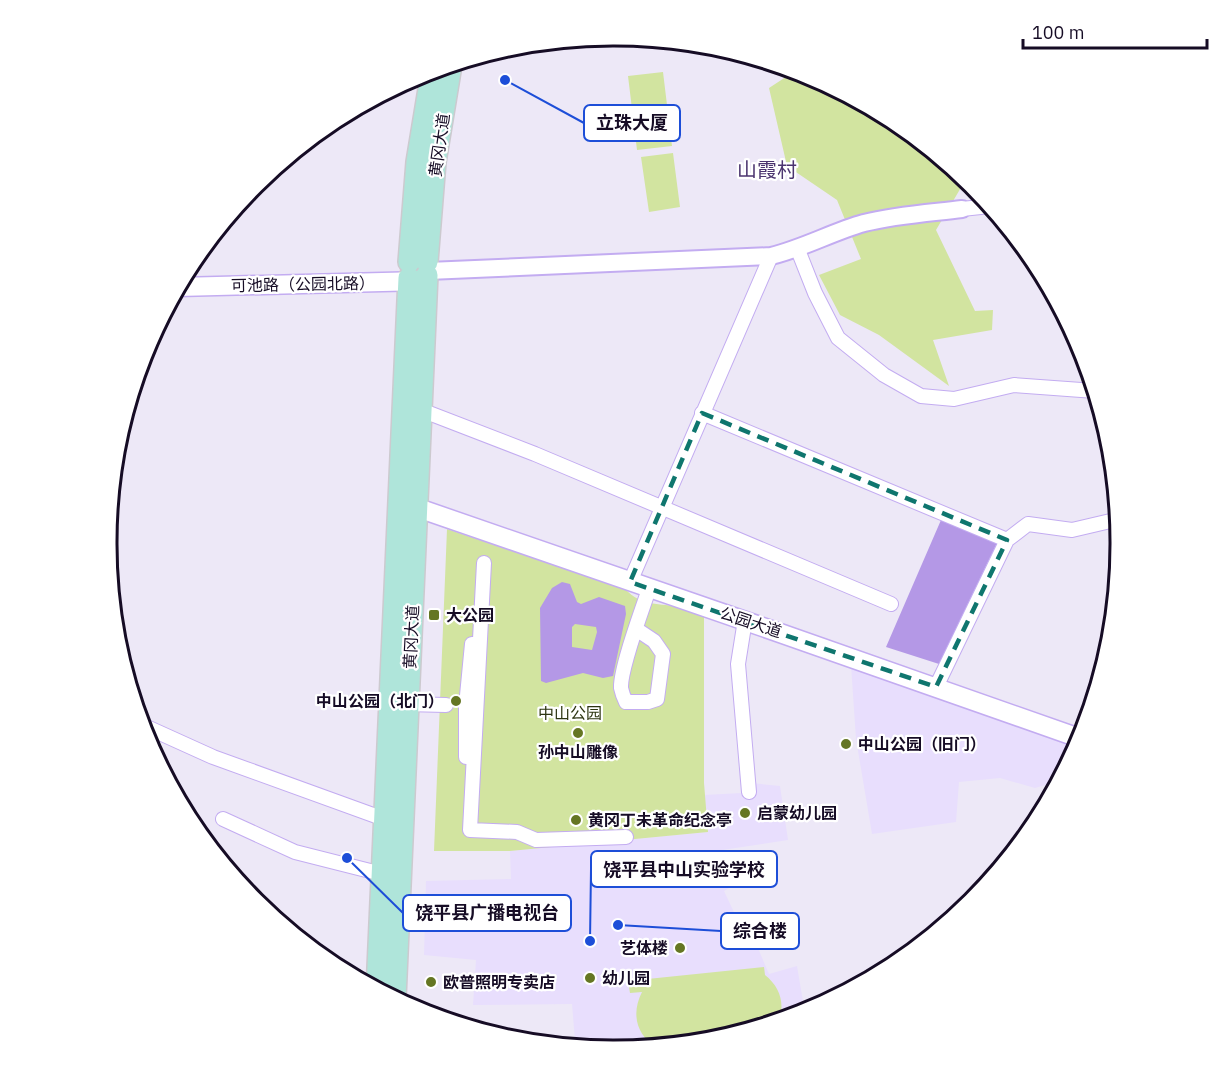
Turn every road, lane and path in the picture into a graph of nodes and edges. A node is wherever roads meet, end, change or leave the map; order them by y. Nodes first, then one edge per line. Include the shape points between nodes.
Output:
1 (449, 75) edge
2 (430, 81) edge
3 (979, 207) edge
4 (962, 209) joint
5 (798, 249) junction
6 (771, 256) junction
7 (421, 271) junction
8 (195, 275) edge
9 (188, 286) edge
10 (1086, 389) edge
11 (421, 410) dead end
12 (702, 413) junction
13 (418, 508) dead end
14 (661, 508) junction
15 (1109, 521) edge
16 (1007, 540) junction
17 (484, 563) dead end
18 (630, 582) junction
19 (649, 589) junction
20 (891, 604) dead end
21 (745, 620) junction
22 (636, 629) junction
23 (936, 687) junction
24 (405, 704) dead end
25 (446, 705) dead end
26 (152, 730) edge
27 (1072, 736) edge
28 (749, 792) dead end
29 (224, 819) dead end
30 (387, 820) dead end
31 (626, 837) dead end
32 (386, 875) dead end
33 (398, 921) dead end
34 (425, 922) dead end
35 (378, 981) edge
36 (395, 990) edge

1 - 7 main road, 黄冈大道
2 - 7 main road, 黄冈大道 via 417,162
3 - 4 street
4 - 5 street via 863,224
5 - 6 street
5 - 10 street via 838,338 884,375 921,396 954,399 1014,385
6 - 7 street
6 - 12 street
7 - 8 main road, 可池路（公园北路）
7 - 9 main road, 可池路（公园北路）
7 - 35 main road, 黄冈大道
7 - 36 main road, 黄冈大道
11 - 14 street
12 - 14 street
12 - 16 street
13 - 18 main road, 公园大道
14 - 18 street
14 - 20 street
15 - 16 street via 1072,530 1028,524
16 - 23 street
17 - 31 street via 482,619 473,636 466,706 470,830 517,832 536,840
18 - 19 main road, 公园大道
19 - 21 main road, 公园大道
19 - 22 street
21 - 23 main road, 公园大道
21 - 28 street via 738,664
22 - 22 street via 654,641 663,654 657,699 648,702 626,702 621,687
23 - 27 main road, 公园大道
24 - 25 street
26 - 30 street via 213,757
29 - 32 street via 295,852
33 - 34 street

